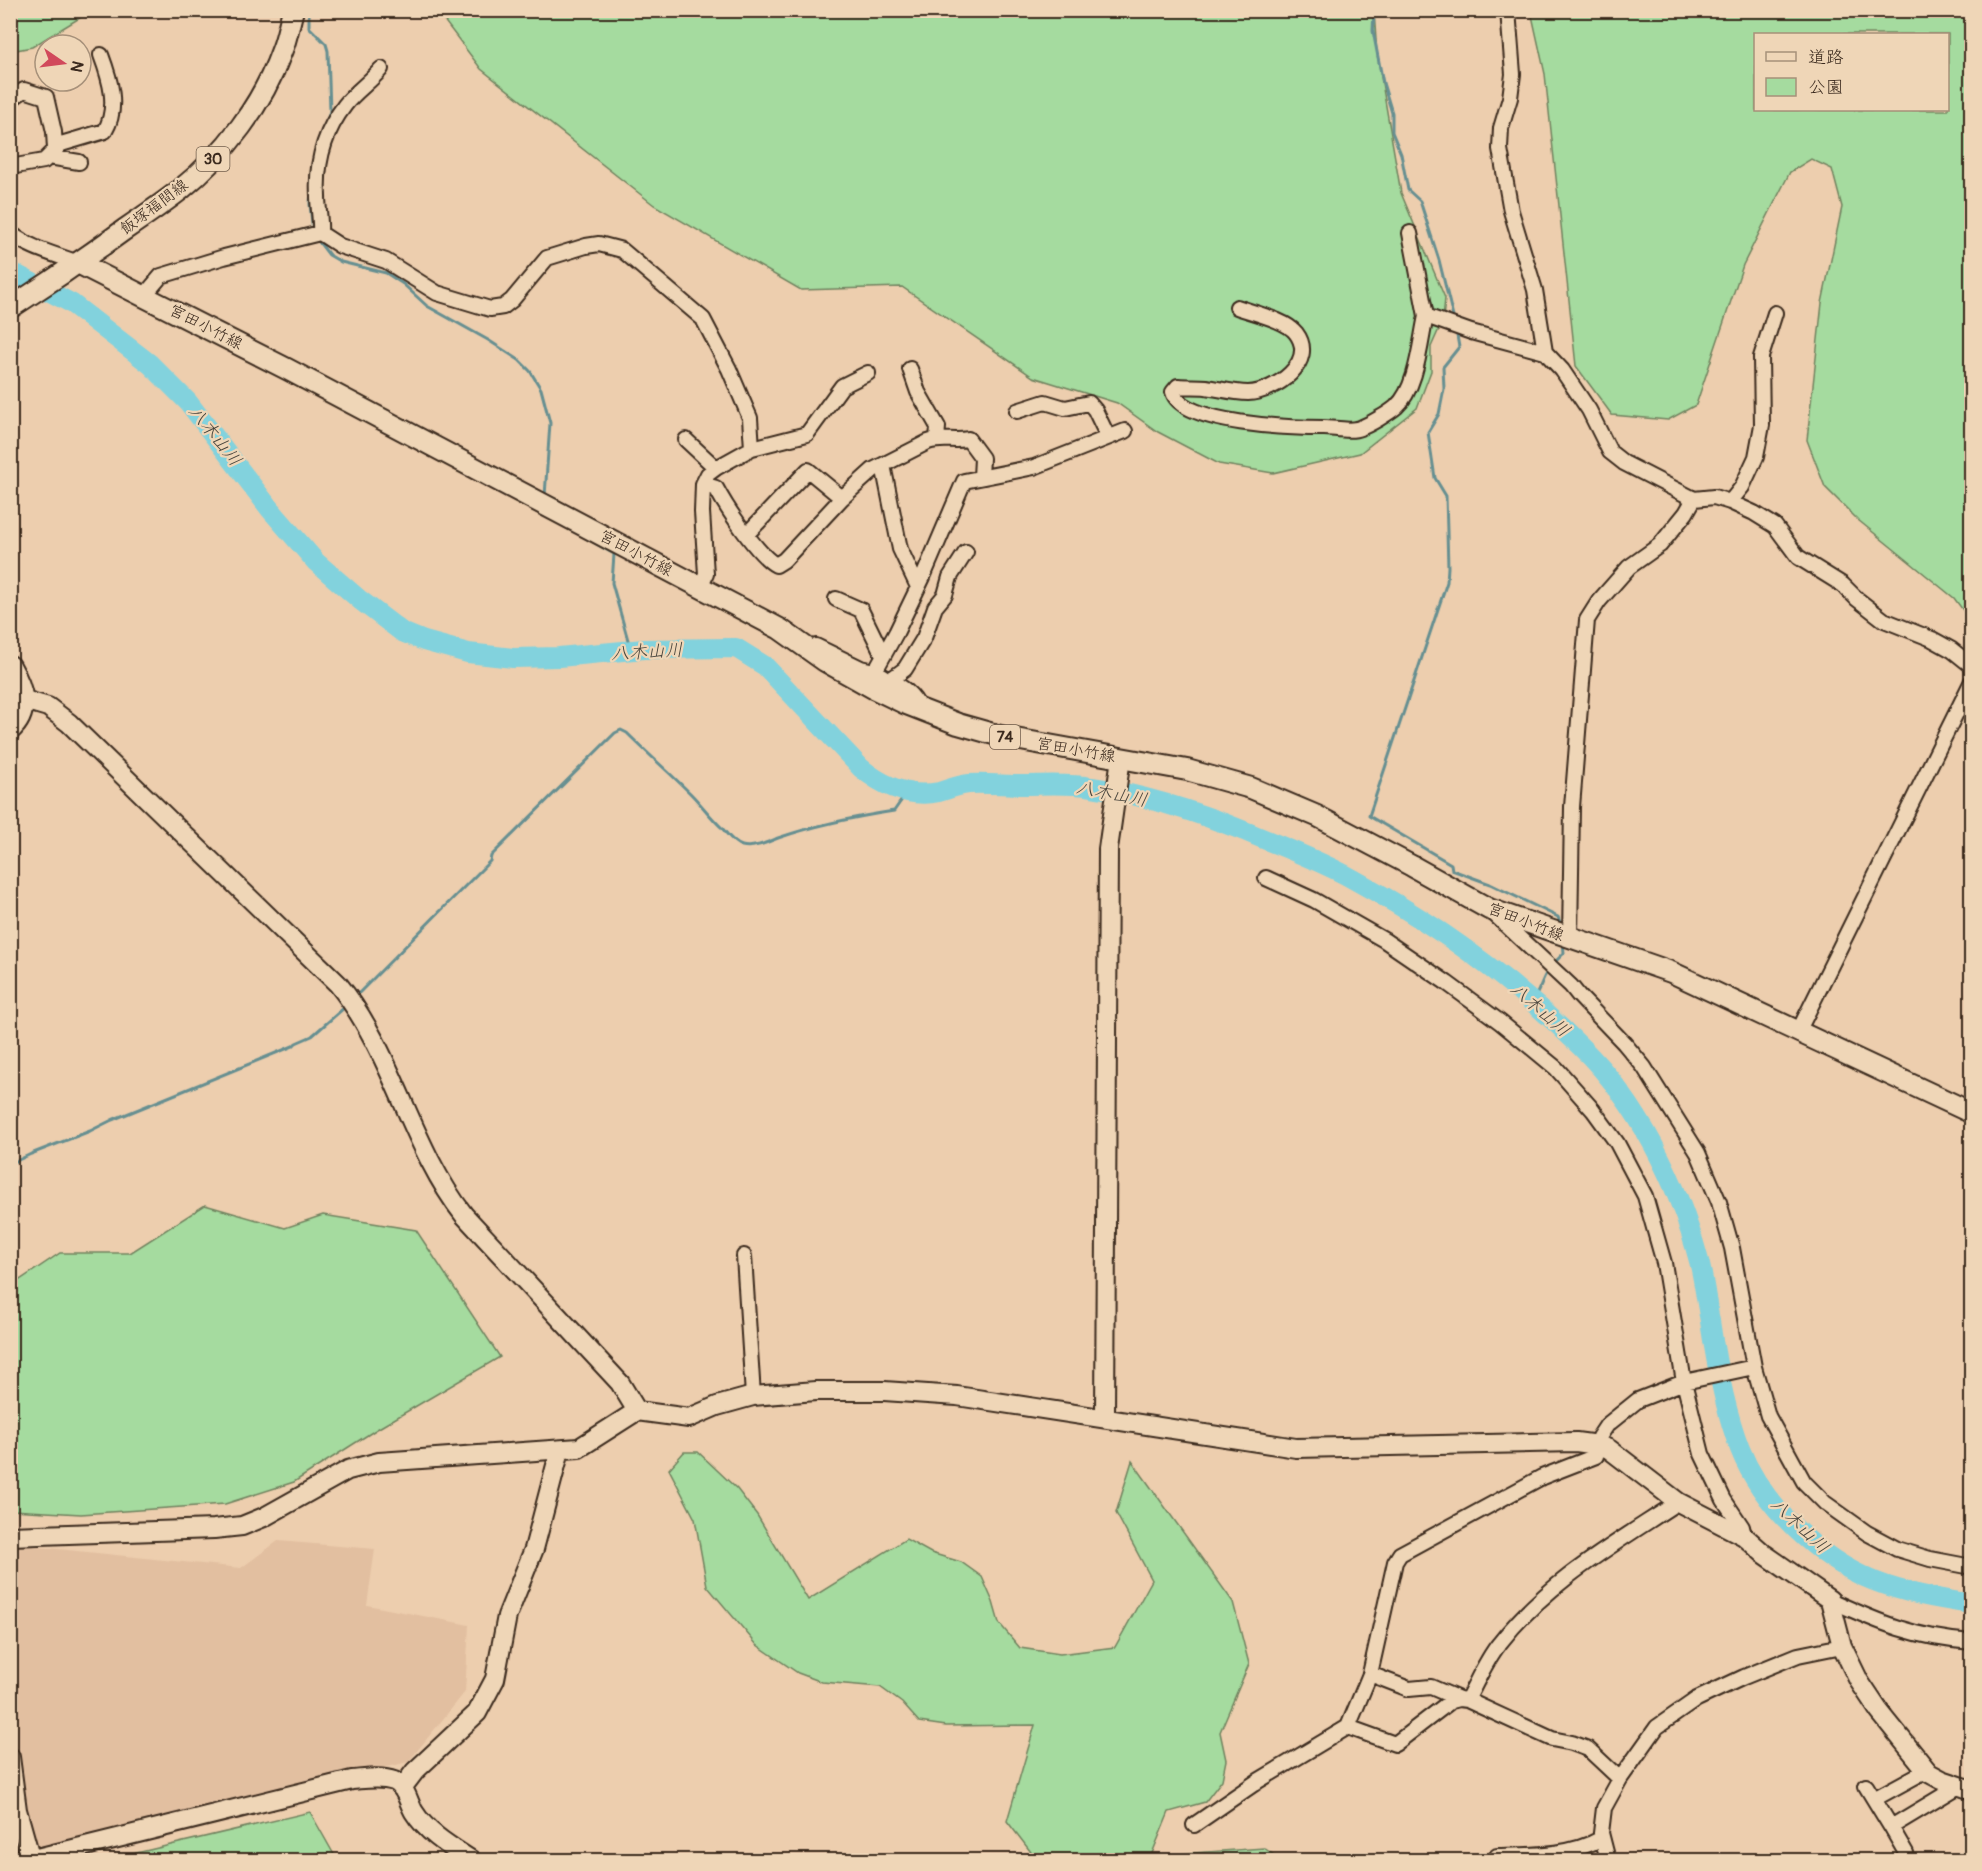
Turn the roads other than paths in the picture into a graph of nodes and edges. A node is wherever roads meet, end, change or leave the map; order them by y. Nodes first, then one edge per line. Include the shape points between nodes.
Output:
1 (293, 10) edge
2 (1508, 10) edge
3 (101, 55) dead end
4 (381, 69) dead end
5 (12, 99) edge
6 (52, 153) junction
7 (79, 162) dead end
8 (10, 167) edge
9 (10, 233) edge
10 (320, 233) junction
11 (1410, 233) dead end
12 (70, 268) junction
13 (144, 296) junction
14 (13, 306) edge
15 (1237, 307) dead end
16 (1775, 313) dead end
17 (1426, 316) junction
18 (1545, 352) junction
19 (910, 369) dead end
20 (868, 373) dead end
21 (1017, 411) dead end
22 (1125, 431) dead end
23 (1108, 437) junction
24 (937, 439) junction
25 (686, 440) dead end
26 (752, 448) junction
27 (883, 465) junction
28 (716, 468) junction
29 (981, 477) junction
30 (703, 484) junction
31 (842, 498) junction
32 (1694, 498) junction
33 (1730, 502) junction
34 (747, 534) junction
35 (966, 552) dead end
36 (700, 587) junction
37 (918, 587) junction
38 (836, 599) dead end
39 (798, 642) junction
40 (883, 655) junction
41 (10, 666) edge
42 (1971, 666) edge
43 (874, 671) junction
44 (890, 680) junction
45 (1971, 681) edge
46 (24, 700) junction
47 (920, 710) junction
48 (10, 730) edge
49 (1120, 766) junction
50 (1266, 878) dead end
51 (1489, 909) junction
52 (1570, 938) junction
53 (1798, 1032) junction
54 (1971, 1113) edge
55 (744, 1257) dead end
56 (1754, 1367) junction
57 (1684, 1382) junction
58 (753, 1396) junction
59 (637, 1411) junction
60 (1105, 1418) junction
61 (1598, 1445) junction
62 (560, 1450) junction
63 (1678, 1502) junction
64 (10, 1536) edge
65 (1744, 1536) junction
66 (1971, 1567) edge
67 (1830, 1600) junction
68 (1971, 1642) edge
69 (1842, 1646) junction
70 (1370, 1674) junction
71 (1463, 1699) junction
72 (1348, 1727) junction
73 (10, 1757) edge
74 (1927, 1770) junction
75 (1620, 1779) junction
76 (1866, 1786) dead end
77 (402, 1788) junction
78 (1965, 1788) edge
79 (1874, 1799) junction
80 (1194, 1825) dead end
81 (1891, 1827) junction
82 (1602, 1839) junction
83 (1906, 1852) dead end
84 (1544, 1858) edge
85 (30, 1860) edge
86 (471, 1860) edge
87 (1497, 1860) edge
88 (1608, 1860) edge

1 - 12 main road, 飯塚福間線 / 30 via 269,81 234,136 181,189
2 - 18 street via 1513,74 1500,149 1511,211 1535,290
3 - 6 street via 113,96 108,127 62,144
4 - 10 street via 346,103 323,147 317,193
5 - 6 street via 24,90 46,97 54,132
6 - 7 street
6 - 8 street via 44,161
9 - 12 street via 50,252
10 - 13 street via 161,276
10 - 26 street via 340,246 386,261 437,293 490,309 512,300 547,258 599,244 622,250 704,319 750,418
11 - 17 street
12 - 13 main road, 宮田小竹線 / 74
12 - 14 main road, 飯塚福間線 / 30
13 - 36 main road, 宮田小竹線 / 74
15 - 17 street via 1287,325 1303,346 1297,366 1270,388 1249,393 1178,386 1173,392 1175,399 1203,414 1291,428 1359,429 1397,406 1412,384
16 - 33 street via 1761,357 1762,425 1756,457
17 - 18 street
18 - 32 street via 1589,410 1610,452
19 - 24 street via 938,427
20 - 26 street via 837,390 807,434
21 - 23 street via 1045,402 1065,408 1089,404
22 - 23 street
23 - 29 street via 1034,467
24 - 27 street
24 - 29 street via 968,439 982,458
25 - 28 street
26 - 28 street
27 - 31 street
27 - 37 street via 900,549
28 - 30 street
29 - 37 street via 964,481
30 - 34 street via 716,488
30 - 36 street via 706,574
31 - 34 street via 808,470
31 - 34 street via 776,565
32 - 33 street via 1713,497
32 - 52 street via 1660,545 1629,567 1587,620 1572,807
33 - 42 street via 1775,526 1798,557 1843,585 1884,620 1932,639
35 - 44 street via 935,607 924,638 905,669
36 - 39 main road, 宮田小竹線 / 74
37 - 40 street
38 - 40 street via 861,610
39 - 43 street via 818,646
39 - 47 main road, 宮田小竹線 / 74 via 875,689
40 - 43 street
41 - 46 main road
43 - 44 street
44 - 47 street via 908,691
45 - 53 street
46 - 48 main road via 22,713
46 - 59 street via 48,707 69,723 338,984 355,1005 375,1043 445,1191 620,1383
47 - 49 main road, 宮田小竹線 / 74 via 1004,737
49 - 51 main road, 宮田小竹線 / 74 via 1186,770 1262,793 1317,816
49 - 60 street via 1108,849
50 - 57 street via 1384,940 1447,983 1556,1068 1593,1110 1617,1143 1645,1196 1664,1263
51 - 52 main road, 宮田小竹線 / 74
51 - 56 street via 1572,986 1624,1043 1644,1067 1698,1153 1719,1202 1732,1248
52 - 53 main road, 宮田小竹線 / 74 via 1671,972
53 - 54 main road, 宮田小竹線 / 74
55 - 58 street
56 - 57 street
56 - 66 street via 1768,1416 1804,1482 1825,1503 1897,1549
57 - 61 street via 1638,1400 1607,1425
57 - 65 street via 1702,1454
58 - 59 street via 689,1418
58 - 60 street via 884,1391 957,1396
59 - 62 street via 579,1448
60 - 61 street via 1296,1448 1576,1442
61 - 63 street via 1609,1449
61 - 70 street via 1596,1456 1542,1477 1400,1554
62 - 64 street via 379,1461 348,1470 242,1526
62 - 77 street via 534,1549 507,1616 495,1679 477,1713
63 - 65 street
63 - 71 street via 1572,1572 1529,1608 1497,1646
65 - 67 street
67 - 68 street via 1880,1623 1937,1639
67 - 69 street
69 - 74 street via 1858,1681
69 - 75 street via 1798,1655 1697,1699 1657,1727
70 - 71 street via 1409,1689 1431,1687
70 - 72 street
71 - 72 street via 1451,1701 1395,1744
71 - 75 street via 1552,1739 1588,1749
72 - 80 street
73 - 85 street via 17,1810
74 - 78 street
74 - 79 street
75 - 82 street via 1604,1808
76 - 79 street
77 - 85 street via 384,1779 352,1780
77 - 86 street via 415,1814 442,1842
78 - 81 street
79 - 81 street
81 - 83 street
82 - 84 street
82 - 88 street
84 - 87 street via 1497,1856

